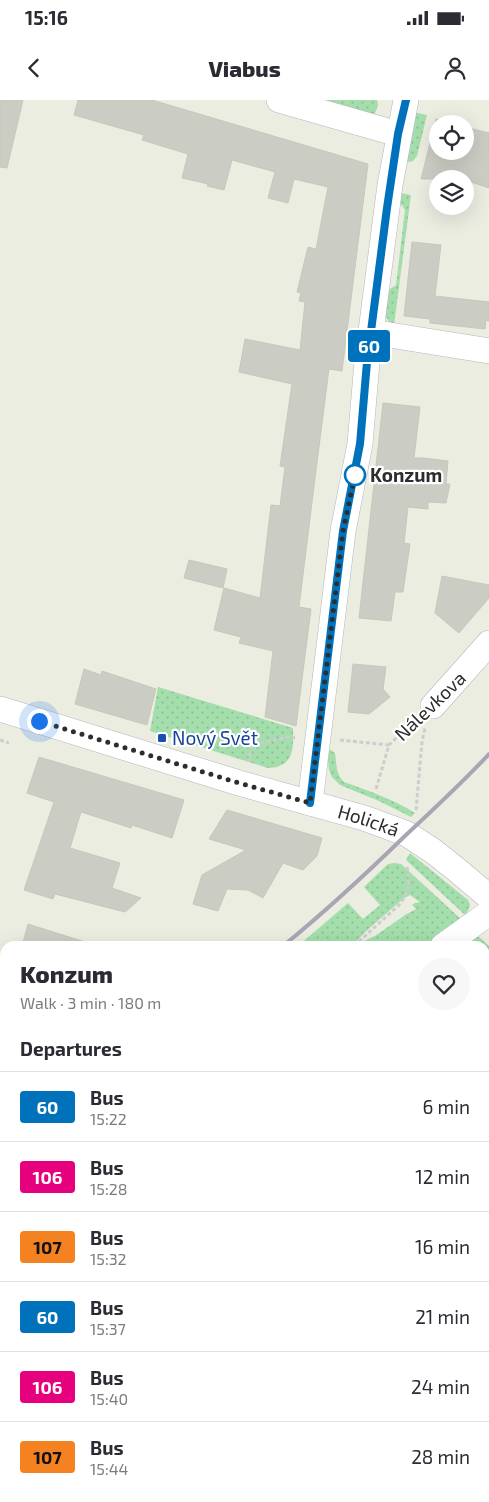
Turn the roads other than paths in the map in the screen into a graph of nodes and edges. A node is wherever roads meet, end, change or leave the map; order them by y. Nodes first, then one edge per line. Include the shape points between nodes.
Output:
1 (279, 100) edge
2 (406, 100) edge
3 (398, 134) junction
4 (371, 332) junction
5 (489, 351) edge
6 (489, 643) edge
7 (433, 706) road end
8 (0, 709) edge
9 (310, 803) junction
10 (489, 897) edge
11 (489, 913) edge
12 (450, 941) edge

1 - 3 street
2 - 3 street
3 - 4 street
4 - 5 street
4 - 9 street via 360,444 343,531
6 - 7 street, Nálevkova
8 - 9 street, Holická
9 - 10 street, Holická via 407,834
11 - 12 street

